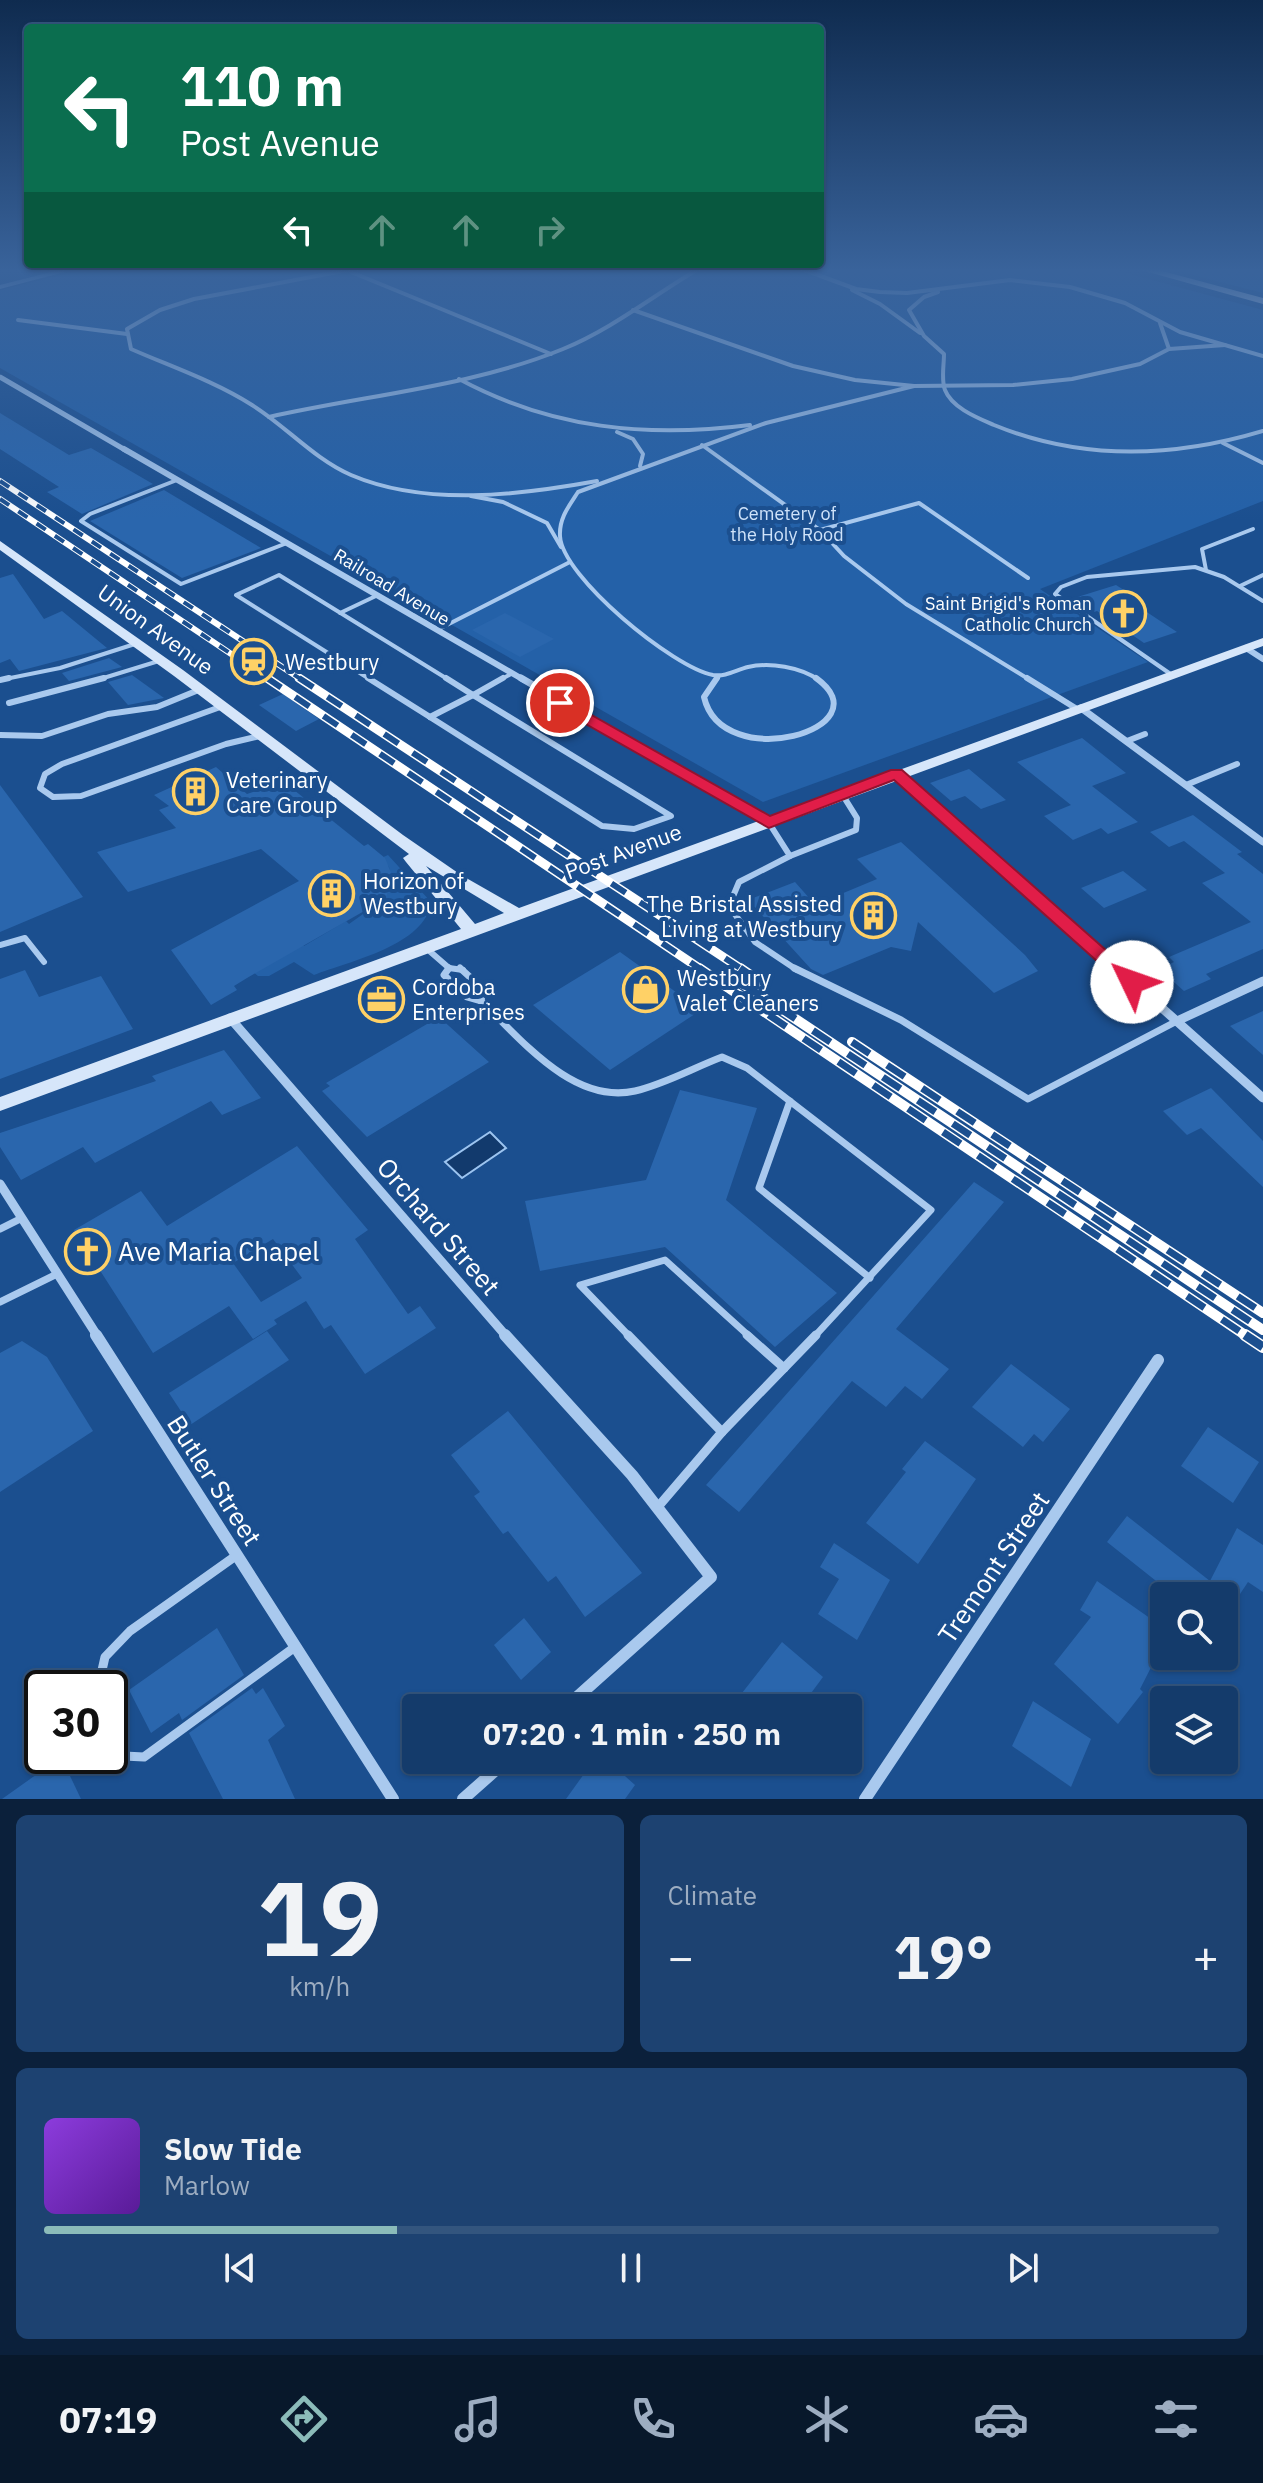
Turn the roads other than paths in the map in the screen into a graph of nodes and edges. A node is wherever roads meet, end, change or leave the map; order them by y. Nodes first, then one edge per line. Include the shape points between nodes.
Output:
1 (138, 352) edge
2 (546, 352) edge
3 (556, 352) edge
4 (753, 352) edge
5 (942, 352) edge
6 (1163, 352) edge
7 (551, 354) junction
8 (0, 377) edge
9 (459, 379) junction
10 (914, 386) junction
11 (944, 388) junction
12 (269, 417) junction
13 (766, 423) junction
14 (606, 428) junction
15 (1263, 431) edge
16 (1223, 443) junction
17 (702, 445) junction
18 (1263, 463) edge
19 (640, 466) junction
20 (615, 477) junction
21 (177, 480) junction
22 (458, 494) junction
23 (1253, 529) dead end
24 (820, 530) junction
25 (287, 543) junction
26 (2, 548) edge
27 (562, 550) junction
28 (570, 562) junction
29 (1206, 570) junction
30 (1263, 575) edge
31 (1028, 578) dead end
32 (1240, 586) junction
33 (378, 595) junction
34 (1263, 601) edge
35 (340, 613) junction
36 (437, 630) junction
37 (1263, 642) edge
38 (138, 643) junction
39 (1246, 648) junction
40 (1263, 659) edge
41 (162, 660) junction
42 (511, 674) junction
43 (1172, 675) junction
44 (719, 676) junction
45 (0, 680) edge
46 (201, 689) junction
47 (473, 695) junction
48 (9, 703) dead end
49 (223, 706) junction
50 (1079, 708) junction
51 (429, 718) junction
52 (1145, 734) dead end
53 (0, 735) edge
54 (262, 736) junction
55 (1127, 741) junction
56 (1237, 764) dead end
57 (897, 773) junction
58 (1186, 785) junction
59 (842, 794) junction
60 (769, 822) junction
61 (397, 841) junction
62 (1263, 842) edge
63 (790, 856) junction
64 (518, 914) junction
65 (472, 932) junction
66 (0, 945) edge
67 (426, 948) junction
68 (44, 962) dead end
69 (449, 968) junction
70 (1263, 981) edge
71 (481, 1001) junction
72 (230, 1018) junction
73 (1177, 1021) junction
74 (1263, 1098) edge
75 (790, 1101) junction
76 (0, 1104) edge
77 (0, 1184) edge
78 (22, 1218) junction
79 (0, 1229) edge
80 (57, 1274) junction
81 (870, 1278) junction
82 (0, 1302) edge
83 (1158, 1360) dead end
84 (784, 1368) junction
85 (722, 1432) junction
86 (657, 1508) junction
87 (237, 1555) junction
88 (295, 1647) junction
89 (102, 1670) edge
90 (581, 1694) edge
91 (128, 1756) edge
92 (491, 1774) edge
93 (393, 1799) edge
94 (463, 1799) edge
95 (865, 1799) edge

1 - 12 lane
2 - 7 lane
3 - 7 lane
4 - 10 lane via 855,380
5 - 11 lane
6 - 11 lane via 1140,364 1072,379
7 - 9 lane
8 - 21 street, Railroad Avenue
9 - 12 lane
9 - 14 lane via 517,407
10 - 11 lane
10 - 13 lane
11 - 16 lane via 964,409 996,426 1074,447 1144,453
12 - 22 lane via 353,476
13 - 14 lane via 709,432
13 - 17 lane
14 - 19 lane via 633,439 643,454
15 - 16 lane
16 - 18 lane
17 - 19 lane
17 - 24 lane
19 - 20 lane
20 - 22 lane via 518,492
20 - 27 lane via 578,492 561,519
21 - 25 street, Railroad Avenue
21 - 25 lane via 81,521 181,584
22 - 27 lane via 503,502 547,523
23 - 29 lane via 1202,549
24 - 31 lane via 919,503
24 - 50 lane via 868,578
25 - 33 street, Railroad Avenue
26 - 38 main road, Union Avenue
27 - 28 lane
28 - 36 lane
28 - 44 lane via 583,582 679,660
29 - 32 lane
29 - 43 lane via 1087,577 1055,594
30 - 32 lane
32 - 34 lane
33 - 35 lane
33 - 36 street, Railroad Avenue
35 - 47 lane
35 - 51 lane via 279,575 236,595
36 - 42 street, Railroad Avenue
37 - 39 main road, Post Avenue
38 - 41 main road, Union Avenue
38 - 45 lane
39 - 40 street
39 - 43 main road, Post Avenue
41 - 46 main road, Union Avenue
41 - 48 lane
42 - 47 lane
42 - 60 street, Railroad Avenue
43 - 50 main road, Post Avenue
44 - 44 lane via 703,697 705,709 727,730 789,738 808,733 832,713 827,689 797,670 755,665
46 - 49 main road, Union Avenue
46 - 53 lane via 157,707 108,714 42,736
47 - 51 lane
47 - 51 lane via 671,816 634,829 602,826
49 - 54 main road, Union Avenue
49 - 54 lane via 62,764 45,774 40,788 58,799 81,796
50 - 55 street
50 - 57 main road, Post Avenue
52 - 55 lane
54 - 61 main road, Union Avenue
55 - 58 street
56 - 58 lane
57 - 59 main road, Post Avenue
57 - 73 street
58 - 62 street
59 - 60 main road, Post Avenue
59 - 63 lane via 857,818 856,830
60 - 63 lane
60 - 64 main road, Post Avenue
61 - 64 main road, Union Avenue
61 - 65 main road, Union Avenue
63 - 73 lane via 739,882 729,906 741,930 813,981 882,1010 1028,1099
64 - 65 main road, Post Avenue
65 - 67 main road, Post Avenue
66 - 68 lane via 25,938
67 - 69 lane
67 - 72 main road, Post Avenue
69 - 71 lane via 460,968 483,989
69 - 71 lane via 444,975 467,997
70 - 73 street
71 - 75 lane via 588,1090 624,1093 722,1057 747,1068
72 - 76 main road, Post Avenue
72 - 86 street, Orchard Street
73 - 74 street
75 - 81 lane via 759,1188
75 - 81 lane via 931,1210
77 - 78 street, Butler Street
78 - 79 lane
78 - 80 street, Butler Street
80 - 82 lane
80 - 87 street, Butler Street
81 - 84 lane
83 - 95 street, Tremont Street
84 - 85 lane
84 - 85 lane via 665,1260 580,1285
85 - 86 lane
86 - 90 street, Orchard Street via 711,1577
87 - 88 street, Butler Street
87 - 89 lane via 130,1631 105,1657
88 - 91 lane via 144,1757
88 - 93 street, Butler Street
92 - 94 street

